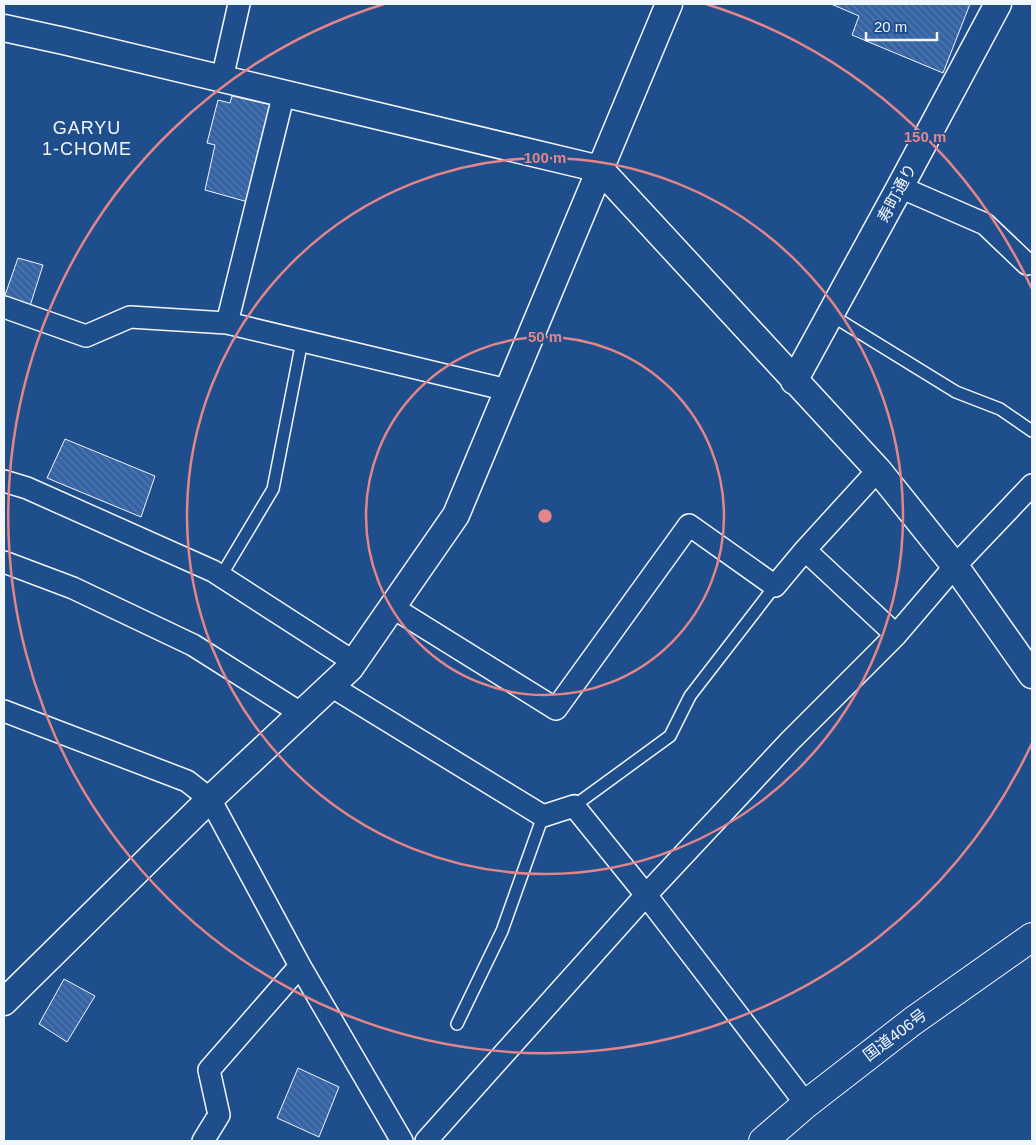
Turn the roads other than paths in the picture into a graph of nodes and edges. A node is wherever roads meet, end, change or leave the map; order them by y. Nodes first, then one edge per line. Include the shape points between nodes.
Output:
1 (238, 4) edge
2 (669, 4) edge
3 (998, 4) edge
4 (4, 28) edge
5 (222, 79) junction
6 (284, 94) junction
7 (600, 169) junction
8 (900, 188) junction
9 (1026, 264) dead end
10 (4, 307) edge
11 (831, 315) junction
12 (227, 323) junction
13 (302, 341) junction
14 (794, 380) junction
15 (508, 390) junction
16 (1032, 431) edge
17 (878, 470) junction
18 (4, 481) edge
19 (1032, 485) edge
20 (805, 550) junction
21 (4, 562) edge
22 (955, 566) junction
23 (221, 576) junction
24 (775, 586) junction
25 (392, 607) junction
26 (896, 636) junction
27 (354, 662) junction
28 (1032, 675) edge
29 (331, 686) junction
30 (4, 711) edge
31 (302, 714) junction
32 (210, 799) junction
33 (574, 806) junction
34 (543, 816) junction
35 (646, 895) junction
36 (1032, 937) edge
37 (300, 966) junction
38 (4, 1002) edge
39 (457, 1024) dead end
40 (806, 1104) junction
41 (203, 1141) edge
42 (402, 1141) edge
43 (426, 1141) edge
44 (763, 1141) edge

1 - 5 street
2 - 7 street
3 - 8 street, 寿町通り
4 - 5 street
5 - 6 street
6 - 7 street
6 - 12 street
7 - 14 street
7 - 15 street
8 - 9 street via 985,224
8 - 11 street, 寿町通り
10 - 12 street via 86,336 130,317
11 - 14 street, 寿町通り
11 - 16 lane via 956,392 1000,409
12 - 13 street
13 - 15 street
13 - 23 lane via 273,489
14 - 17 street
15 - 25 street via 456,515
17 - 20 street
17 - 22 street
18 - 23 street
19 - 22 street
20 - 24 street
20 - 26 street
21 - 31 street via 73,588 193,645
22 - 26 street
22 - 28 street
23 - 27 street
24 - 25 street via 689,525 556,709
24 - 33 lane via 690,696 670,736
25 - 27 street
26 - 35 street via 790,742
27 - 29 street
29 - 31 street
29 - 34 street
30 - 32 street via 187,781
31 - 32 street
32 - 37 street
32 - 38 street
33 - 34 street
33 - 35 street
34 - 39 lane via 502,931
35 - 40 street
35 - 43 street
36 - 40 highway, 国道406号 via 913,1021
37 - 41 street via 209,1070 219,1115
37 - 42 street
40 - 44 highway, 国道406号

